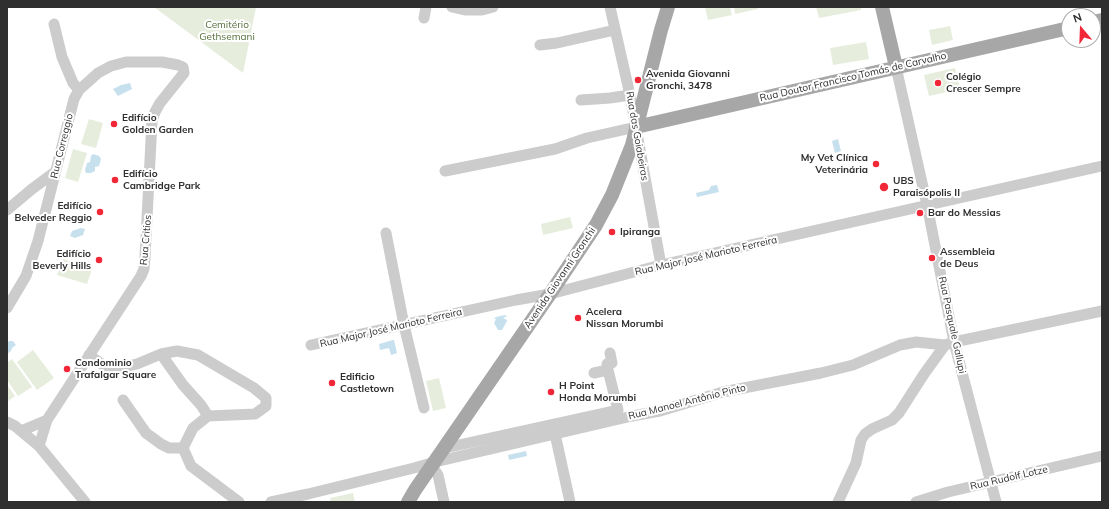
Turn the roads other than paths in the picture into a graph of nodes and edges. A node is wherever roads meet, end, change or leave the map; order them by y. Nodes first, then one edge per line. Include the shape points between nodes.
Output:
1 (452, 7) edge
2 (493, 7) edge
3 (610, 7) edge
4 (661, 7) edge
5 (668, 7) edge
6 (882, 7) edge
7 (54, 24) dead end
8 (615, 30) junction
9 (661, 30) junction
10 (1061, 30) edge
11 (540, 45) dead end
12 (183, 67) joint
13 (896, 67) junction
14 (79, 90) junction
15 (630, 95) junction
16 (581, 100) dead end
17 (636, 127) junction
18 (1102, 166) edge
19 (445, 171) dead end
20 (56, 172) junction
21 (927, 205) junction
22 (7, 210) edge
23 (386, 233) dead end
24 (661, 265) junction
25 (550, 294) junction
26 (7, 308) edge
27 (1102, 311) edge
28 (404, 325) junction
29 (950, 344) junction
30 (311, 345) dead end
31 (610, 353) dead end
32 (161, 354) junction
33 (89, 356) junction
34 (608, 370) junction
35 (594, 373) dead end
36 (123, 400) dead end
37 (424, 408) dead end
38 (208, 416) junction
39 (47, 420) junction
40 (7, 422) edge
41 (21, 431) junction
42 (555, 434) junction
43 (40, 446) junction
44 (183, 448) junction
45 (445, 448) junction
46 (1102, 456) edge
47 (434, 464) junction
48 (991, 482) junction
49 (85, 502) edge
50 (238, 502) edge
51 (271, 502) edge
52 (408, 502) edge
53 (444, 502) edge
54 (570, 502) edge
55 (838, 502) edge
56 (916, 502) edge
57 (996, 502) edge

1 - 2 street via 465,10
3 - 8 street, Rua das Goiabeiras
4 - 9 main road, Avenida Giovanni Gronchi
5 - 9 main road, Avenida Giovanni Gronchi
6 - 13 main road, Rua Pasquale Gallupi
7 - 14 street via 64,62 73,84
8 - 11 street
8 - 15 street, Rua das Goiabeiras
9 - 17 main road, Avenida Giovanni Gronchi
10 - 13 main road, Rua Doutor Francisco Tomás de Carvalho
12 - 14 street, Rua Correggio via 162,62 126,62 110,66 98,73
12 - 33 street, Rua Critios via 184,73 160,103 152,121 144,269
13 - 17 main road, Rua Doutor Francisco Tomás de Carvalho
13 - 21 street, Rua Pasquale Gallupi
14 - 20 street, Rua Correggio via 74,99
15 - 16 street
15 - 17 street, Rua das Goiabeiras
17 - 19 street via 587,138 555,149
17 - 24 street, Rua das Goiabeiras
17 - 25 main road, Avenida Giovanni Gronchi via 632,145 612,195
18 - 21 street, Rua Major José Marioto Ferreira
20 - 22 street
20 - 26 street, Rua Correggio via 26,276
21 - 24 street, Rua Major José Marioto Ferreira
21 - 29 street, Rua Pasquale Gallupi
23 - 28 street
24 - 25 street, Rua Major José Marioto Ferreira
25 - 28 street, Rua Major José Marioto Ferreira
25 - 45 main road, Avenida Giovanni Gronchi
27 - 29 street, Rua Manoel Antônio Pinto
28 - 30 street, Rua Major José Marioto Ferreira
28 - 37 street
29 - 42 street, Rua Manoel Antônio Pinto via 916,342 900,345 853,365 723,392 660,411
29 - 48 street, Rua Pasquale Gallupi
29 - 55 street via 924,374 899,414 865,434 861,440 856,463
31 - 34 street via 612,363 607,364
32 - 33 street via 137,364 118,368 104,365
32 - 38 street
32 - 38 street via 177,351 198,354 266,398 266,406 254,414
33 - 39 street, Rua Critios
34 - 35 street
34 - 45 street via 618,410
36 - 44 street via 146,433 169,448
38 - 44 street via 193,428
39 - 41 street
39 - 43 street, Rua Critios
40 - 41 street
41 - 43 street
42 - 47 street, Rua Manoel Antônio Pinto
42 - 54 street
43 - 49 street
44 - 50 street via 192,466
45 - 47 main road, Avenida Giovanni Gronchi
46 - 48 street, Rua Rudolf Lotze
47 - 51 street, Rua Manoel Antônio Pinto
47 - 52 main road, Avenida Giovanni Gronchi
47 - 53 street
48 - 56 street, Rua Rudolf Lotze
48 - 57 street, Rua Pasquale Gallupi

